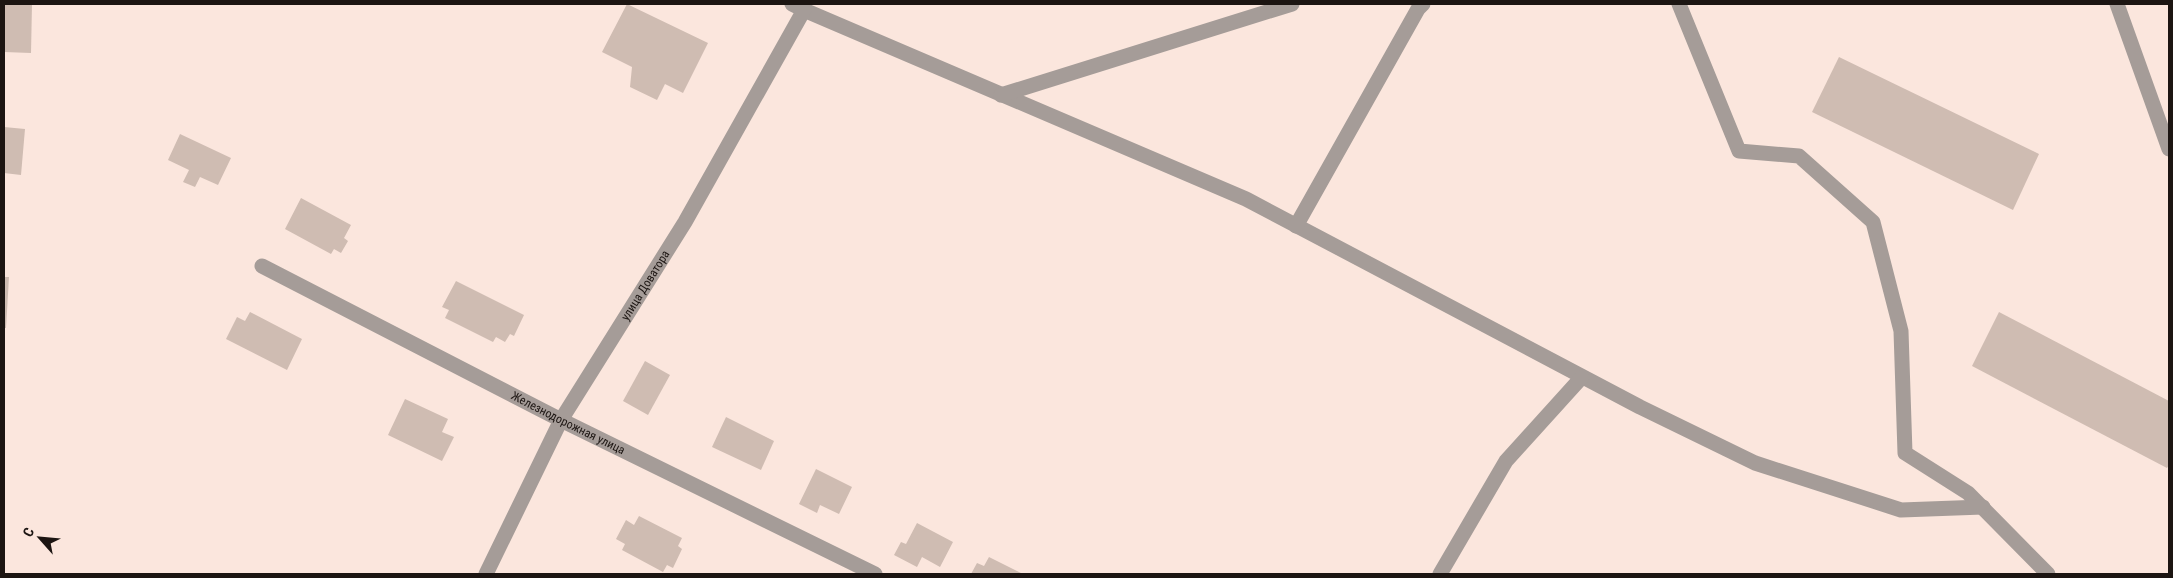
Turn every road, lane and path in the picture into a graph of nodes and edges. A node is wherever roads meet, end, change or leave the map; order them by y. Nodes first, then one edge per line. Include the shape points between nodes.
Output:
1 (1292, 4) edge
2 (1423, 4) edge
3 (1679, 4) edge
4 (2117, 4) edge
5 (798, 7) edge
6 (1001, 95) junction
7 (2169, 149) edge
8 (1296, 226) junction
9 (262, 266) dead end
10 (1582, 377) junction
11 (561, 420) junction
12 (1983, 508) junction
13 (486, 574) edge
14 (875, 574) edge
15 (1440, 574) edge
16 (2048, 574) edge

1 - 6 street
2 - 8 street
3 - 12 street via 1739,151 1799,156 1873,222 1901,331 1905,453 1968,493
4 - 7 street
5 - 6 street
5 - 11 street, улица Доватора via 685,222
6 - 8 street via 1246,200
8 - 10 street
9 - 11 street, Железнодорожная улица
10 - 12 street via 1755,463 1901,510
10 - 15 street via 1506,461
11 - 13 street, улица Доватора
11 - 14 street, Железнодорожная улица
12 - 16 street

